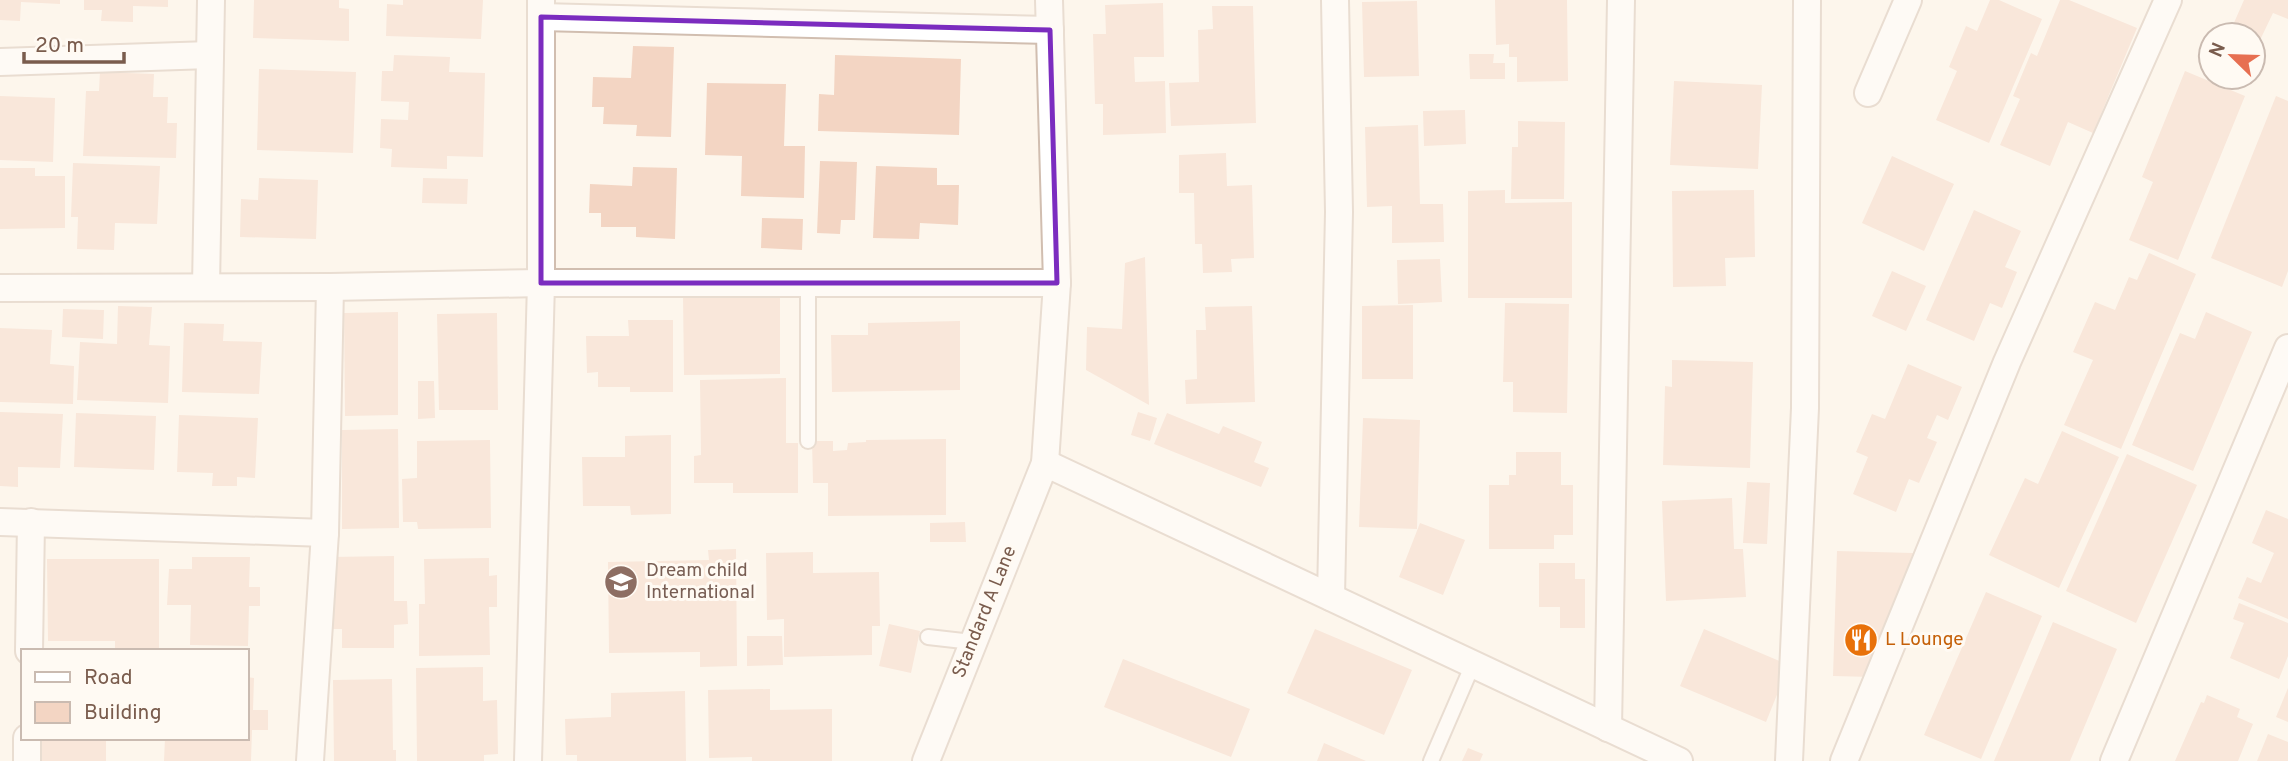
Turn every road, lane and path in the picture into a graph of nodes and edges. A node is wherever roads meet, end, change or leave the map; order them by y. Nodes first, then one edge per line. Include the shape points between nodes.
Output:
1 (211, 0) edge
2 (1049, 0) edge
3 (1335, 0) edge
4 (1621, 0) edge
5 (1807, 0) edge
6 (1908, 0) edge
7 (2168, 0) edge
8 (541, 9) edge
9 (1050, 30) junction
10 (210, 55) junction
11 (0, 61) edge
12 (1868, 93) dead end
13 (541, 283) junction
14 (808, 283) junction
15 (1057, 283) junction
16 (206, 287) junction
17 (330, 287) junction
18 (0, 288) edge
19 (2288, 348) edge
20 (808, 441) dead end
21 (1045, 463) junction
22 (0, 522) edge
23 (31, 522) junction
24 (325, 533) junction
25 (1331, 597) junction
26 (928, 637) dead end
27 (972, 642) junction
28 (29, 649) edge
29 (1473, 664) junction
30 (1608, 728) junction
31 (27, 740) edge
32 (27, 761) edge
33 (310, 761) edge
34 (528, 761) edge
35 (926, 761) edge
36 (1431, 761) edge
37 (1679, 761) edge
38 (1789, 761) edge
39 (1844, 761) edge
40 (2115, 761) edge

1 - 10 street
2 - 9 street, Standard A Lane
3 - 25 street via 1339,212
4 - 30 street
5 - 38 street via 1805,408
6 - 12 street
7 - 39 street via 2007,362
8 - 9 street
8 - 13 street
9 - 15 street, Standard A Lane
10 - 11 street
10 - 16 street
13 - 14 street
13 - 17 street
13 - 34 street
14 - 15 street
14 - 20 lane
15 - 21 street, Standard A Lane
16 - 17 street
16 - 18 street
17 - 24 street
19 - 40 street
21 - 25 street
21 - 27 street, Standard A Lane
22 - 23 street
23 - 24 street
23 - 28 street
24 - 33 street
25 - 29 street
26 - 27 lane
27 - 35 street, Standard A Lane
29 - 30 street
29 - 36 lane
30 - 37 street
31 - 32 street

